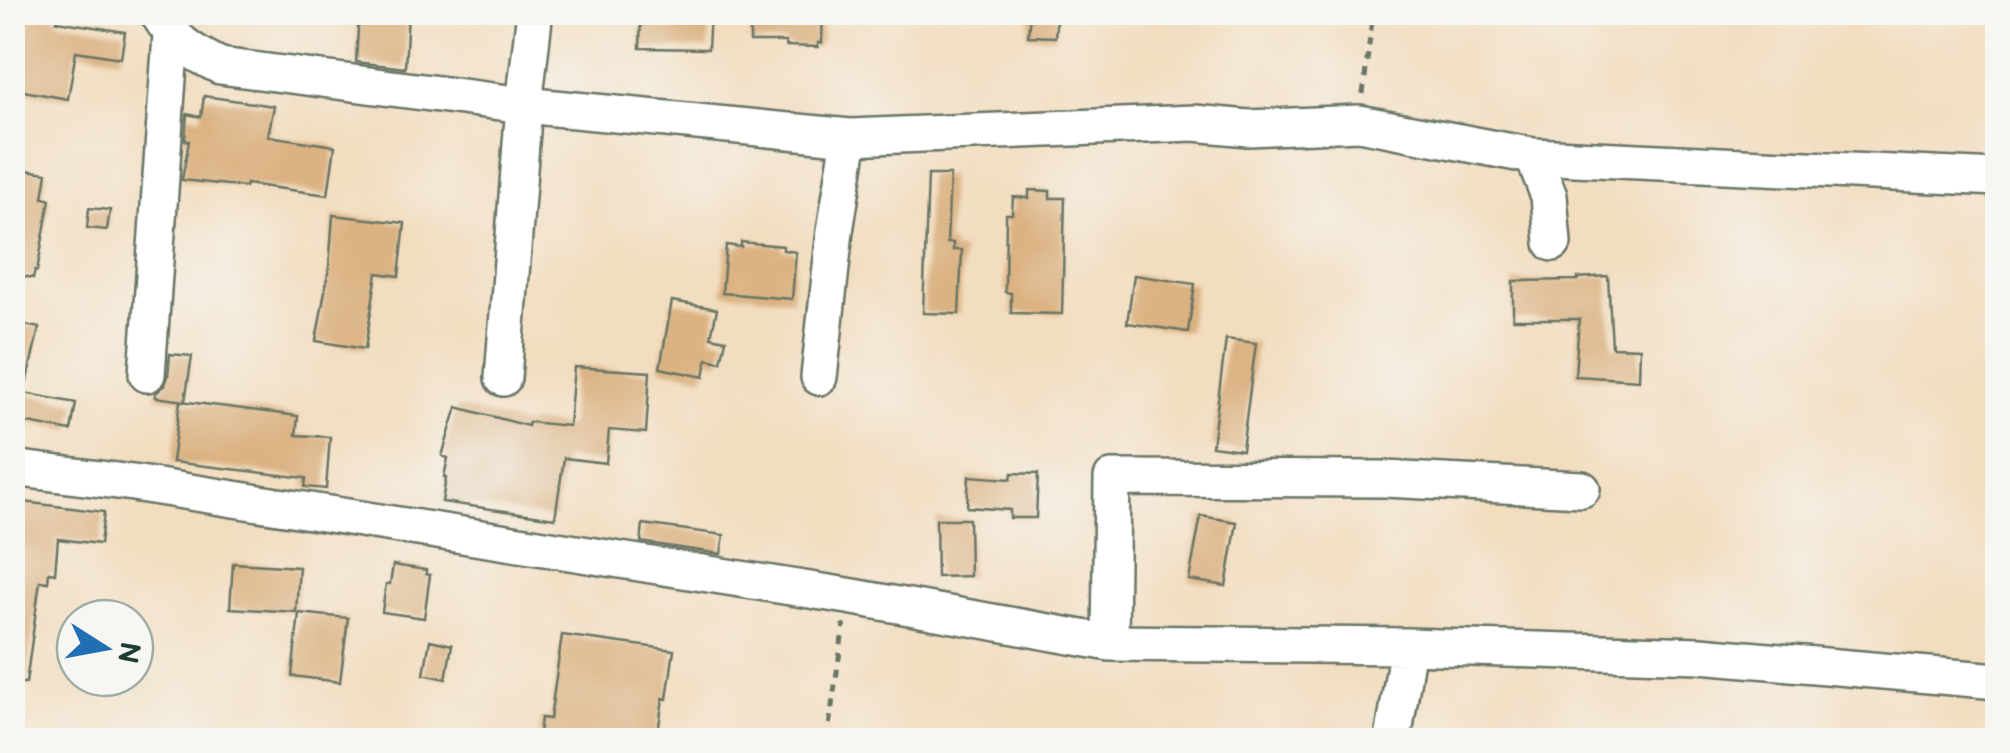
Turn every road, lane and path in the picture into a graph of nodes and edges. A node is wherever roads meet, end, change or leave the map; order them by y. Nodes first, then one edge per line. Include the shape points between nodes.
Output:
1 (1373, 12) edge
2 (534, 19) dead end
3 (164, 24) edge
4 (524, 104) junction
5 (1360, 123) junction
6 (850, 137) junction
7 (1533, 156) junction
8 (1998, 178) edge
9 (1553, 244) dead end
10 (147, 374) dead end
11 (502, 378) dead end
12 (819, 378) dead end
13 (12, 468) edge
14 (1582, 489) dead end
15 (848, 596) junction
16 (1110, 643) junction
17 (1408, 646) junction
18 (1998, 681) edge
19 (828, 740) edge
20 (1393, 740) edge

1 - 5 path
2 - 4 street
3 - 4 street via 194,53 220,66
3 - 10 street
4 - 6 street
4 - 11 street
5 - 6 street
5 - 7 street
6 - 12 street
7 - 8 street
7 - 9 street via 1549,196
13 - 15 street
14 - 16 street via 1384,478 1112,478
15 - 16 street
15 - 19 path
16 - 17 street
17 - 18 street via 1700,656
17 - 20 street

